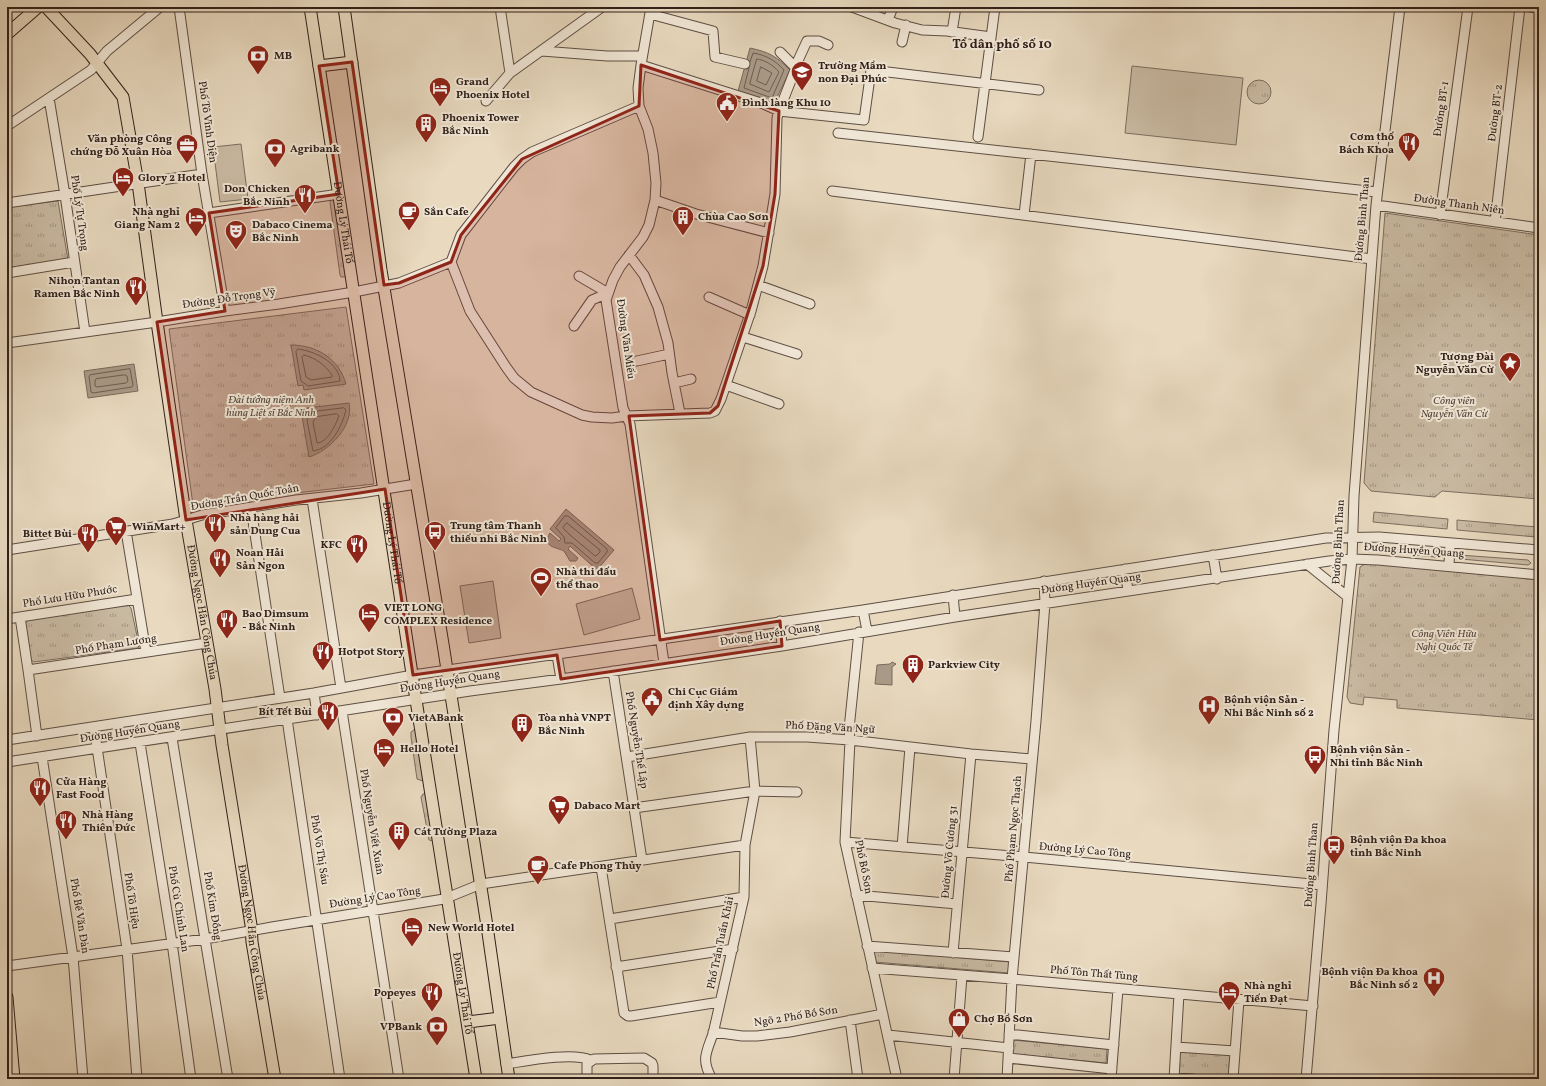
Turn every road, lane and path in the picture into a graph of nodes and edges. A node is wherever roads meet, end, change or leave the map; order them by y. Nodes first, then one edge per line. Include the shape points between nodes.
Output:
1 (38, 7) edge
2 (46, 7) edge
3 (160, 7) edge
4 (179, 7) edge
5 (310, 7) edge
6 (344, 7) edge
7 (500, 7) edge
8 (602, 7) edge
9 (852, 7) edge
10 (893, 7) edge
11 (956, 7) edge
12 (995, 7) edge
13 (1400, 7) edge
14 (1468, 7) edge
15 (1520, 7) edge
16 (1530, 7) edge
17 (1539, 8) edge
18 (651, 11) edge
19 (888, 20) junction
20 (906, 25) junction
21 (952, 32) junction
22 (7, 34) edge
23 (991, 37) junction
24 (902, 42) dead end
25 (828, 45) dead end
26 (542, 51) junction
27 (780, 52) dead end
28 (642, 61) junction
29 (352, 62) junction
30 (98, 63) junction
31 (745, 64) dead end
32 (320, 66) junction
33 (795, 67) junction
34 (510, 73) junction
35 (985, 85) junction
36 (1039, 90) dead end
37 (49, 98) junction
38 (486, 101) dead end
39 (639, 106) junction
40 (779, 111) junction
41 (7, 126) edge
42 (838, 133) dead end
43 (978, 137) dead end
44 (1031, 154) junction
45 (202, 174) junction
46 (138, 183) junction
47 (832, 190) dead end
48 (1377, 192) junction
49 (339, 194) junction
50 (65, 195) junction
51 (655, 200) junction
52 (7, 203) edge
53 (1376, 205) junction
54 (209, 213) junction
55 (1024, 215) junction
56 (1440, 215) junction
57 (1495, 222) junction
58 (1539, 228) edge
59 (769, 233) junction
60 (629, 255) junction
61 (1372, 259) junction
62 (74, 262) junction
63 (451, 262) junction
64 (7, 273) edge
65 (579, 276) dead end
66 (384, 285) junction
67 (758, 285) junction
68 (354, 292) junction
69 (608, 293) junction
70 (709, 296) dead end
71 (810, 304) dead end
72 (225, 310) junction
73 (750, 315) junction
74 (156, 322) junction
75 (574, 326) dead end
76 (84, 332) junction
77 (743, 337) junction
78 (7, 343) edge
79 (669, 354) junction
80 (796, 354) dead end
81 (637, 361) dead end
82 (691, 379) dead end
83 (674, 383) junction
84 (726, 385) junction
85 (779, 404) dead end
86 (680, 413) junction
87 (626, 416) junction
88 (416, 484) junction
89 (385, 489) junction
90 (312, 499) junction
91 (251, 508) junction
92 (186, 520) junction
93 (126, 530) junction
94 (1353, 537) junction
95 (1450, 544) junction
96 (7, 550) edge
97 (1539, 550) edge
98 (1213, 555) junction
99 (1352, 559) junction
100 (1307, 564) junction
101 (1448, 566) junction
102 (1125, 569) junction
103 (1539, 575) edge
104 (1217, 579) junction
105 (1044, 581) junction
106 (1128, 591) junction
107 (953, 595) junction
108 (1348, 597) junction
109 (137, 599) junction
110 (1045, 603) junction
111 (863, 610) junction
112 (20, 617) junction
113 (955, 617) junction
114 (7, 619) edge
115 (780, 621) junction
116 (863, 632) junction
117 (660, 640) junction
118 (207, 643) junction
119 (782, 646) junction
120 (146, 652) junction
121 (557, 655) junction
122 (664, 663) junction
123 (28, 670) junction
124 (447, 671) junction
125 (613, 671) junction
126 (413, 675) junction
127 (561, 679) junction
128 (341, 688) junction
129 (314, 693) junction
130 (451, 694) junction
131 (280, 698) junction
132 (416, 700) junction
133 (218, 707) junction
134 (342, 711) junction
135 (317, 715) junction
136 (287, 719) junction
137 (94, 727) junction
138 (220, 729) junction
139 (37, 736) junction
140 (750, 737) junction
141 (172, 738) junction
142 (7, 740) edge
143 (850, 740) junction
144 (140, 743) junction
145 (910, 747) junction
146 (97, 749) junction
147 (971, 754) junction
148 (42, 757) junction
149 (627, 757) junction
150 (1032, 759) junction
151 (7, 762) edge
152 (755, 791) junction
153 (797, 792) dead end
154 (634, 808) junction
155 (845, 842) junction
156 (745, 845) junction
157 (902, 847) junction
158 (962, 852) junction
159 (1024, 857) junction
160 (642, 860) junction
161 (601, 866) junction
162 (480, 884) junction
163 (1322, 885) junction
164 (856, 895) junction
165 (448, 897) junction
166 (744, 897) junction
167 (957, 904) junction
168 (373, 910) junction
169 (610, 919) junction
170 (318, 920) junction
171 (251, 931) junction
172 (205, 939) junction
173 (172, 943) junction
174 (867, 946) junction
175 (126, 949) junction
176 (732, 949) junction
177 (953, 953) junction
178 (73, 957) junction
179 (1014, 958) junction
180 (7, 966) edge
181 (616, 966) junction
182 (872, 968) junction
183 (962, 976) junction
184 (1012, 979) junction
185 (1118, 989) junction
186 (1179, 994) junction
187 (7, 997) edge
188 (1239, 1000) junction
189 (720, 1002) junction
190 (1313, 1006) junction
191 (882, 1014) junction
192 (500, 1018) junction
193 (850, 1020) junction
194 (468, 1022) junction
195 (713, 1032) junction
196 (1009, 1034) junction
197 (888, 1035) junction
198 (957, 1042) junction
199 (1114, 1044) junction
200 (1176, 1047) junction
201 (1009, 1048) junction
202 (1235, 1051) junction
203 (1008, 1058) junction
204 (590, 1060) junction
205 (506, 1064) junction
206 (1112, 1069) junction
207 (654, 1078) edge
208 (1174, 1078) edge
209 (14, 1079) edge
210 (83, 1079) edge
211 (137, 1079) edge
212 (190, 1079) edge
213 (228, 1079) edge
214 (275, 1079) edge
215 (340, 1079) edge
216 (399, 1079) edge
217 (476, 1079) edge
218 (509, 1079) edge
219 (587, 1079) edge
220 (712, 1079) edge
221 (858, 1079) edge
222 (897, 1079) edge
223 (954, 1079) edge
224 (1007, 1079) edge
225 (1111, 1079) edge
226 (1193, 1079) edge
227 (1232, 1079) edge
228 (1306, 1079) edge

1 - 22 main road
2 - 30 main road, Đường Ngọc Hân Công Chúa
3 - 30 street via 107,51
4 - 45 street, Phố Tô Vĩnh Diện
5 - 32 main road, Đường Lý Thái Tổ
6 - 29 main road
7 - 34 street
8 - 26 street
9 - 19 street
10 - 19 street
11 - 21 street
12 - 23 street
13 - 48 street, Đường Bình Than
14 - 56 street, Đường BT-1
15 - 57 street, Đường BT-2
16 - 17 street
18 - 28 street, Đường Văn Miếu
18 - 31 street via 713,31 715,56
19 - 20 street
20 - 21 street via 922,30
20 - 24 street
21 - 23 street
23 - 35 street
25 - 33 street via 819,41 807,41
26 - 28 street
26 - 34 street
27 - 33 street
28 - 39 street, Đường Văn Miếu via 638,88
28 - 40 street
29 - 32 main road
29 - 66 main road
30 - 37 street
30 - 46 main road, Đường Ngọc Hân Công Chúa via 123,97
32 - 49 main road, Đường Lý Thái Tổ
33 - 40 street
34 - 38 street
35 - 36 street
35 - 40 street via 871,70 864,120
35 - 43 street
37 - 41 street
37 - 50 street, Phố Lý Tự Trọng
39 - 51 street, Đường Văn Miếu via 648,129 653,153
39 - 63 street via 532,152 522,159 461,236
40 - 59 street via 775,194
42 - 44 street
44 - 48 street
44 - 55 street
45 - 46 street
45 - 54 street, Phố Tô Vĩnh Diện
46 - 50 street
46 - 74 main road, Đường Ngọc Hân Công Chúa
47 - 55 street
48 - 53 street, Đường Bình Than
49 - 54 street
49 - 68 main road, Đường Lý Thái Tổ
50 - 52 street
50 - 62 street, Phố Lý Tự Trọng
51 - 59 street via 696,214
51 - 60 street, Đường Văn Miếu via 649,225
53 - 56 street, Đường Thanh Niên
53 - 61 street, Đường Bình Than
54 - 72 street, Phố Tô Vĩnh Diện
55 - 61 street
56 - 57 street, Đường Thanh Niên
57 - 58 street, Đường Thanh Niên
59 - 67 street
60 - 69 street, Đường Văn Miếu
60 - 79 street via 644,275 658,306
61 - 94 street, Đường Bình Than
62 - 64 street
62 - 76 street, Phố Lý Tự Trọng
63 - 66 street, Đường Đỗ Trọng Vỹ via 398,283
63 - 87 street via 470,312 506,367 522,386 582,415 612,418
65 - 69 street
66 - 68 street, Đường Đỗ Trọng Vỹ
66 - 88 main road
67 - 71 street
67 - 73 street
68 - 72 street, Đường Đỗ Trọng Vỹ
68 - 89 main road, Đường Lý Thái Tổ
69 - 75 street via 592,300
69 - 87 street, Đường Văn Miếu via 608,314
70 - 73 street
72 - 74 street, Đường Đỗ Trọng Vỹ
73 - 77 street
74 - 76 street, Đường Đỗ Trọng Vỹ
74 - 92 main road, Đường Ngọc Hân Công Chúa
76 - 78 street, Đường Đỗ Trọng Vỹ
77 - 80 street
77 - 84 street
79 - 81 street
79 - 83 street
82 - 83 street
83 - 86 street
84 - 85 street
84 - 86 street via 715,412
86 - 87 street
87 - 117 street, Đường Văn Miếu via 630,424
88 - 89 street, Đường Trần Quốc Toản
88 - 124 main road
89 - 90 street, Đường Trần Quốc Toản
89 - 126 main road, Đường Lý Thái Tổ
90 - 91 street, Đường Trần Quốc Toản
90 - 128 street
91 - 92 street, Đường Trần Quốc Toản via 202,515
91 - 131 street
92 - 93 street, Đường Trần Quốc Toản
92 - 118 main road, Đường Ngọc Hân Công Chúa
93 - 96 street, Đường Trần Quốc Toản
93 - 109 street
94 - 95 street, Đường Huyền Quang
94 - 98 street, Đường Huyền Quang via 1326,538
94 - 99 street, Đường Bình Than
95 - 97 street, Đường Huyền Quang
95 - 101 street
98 - 102 street, Đường Huyền Quang
98 - 104 street
99 - 100 street, Đường Huyền Quang
99 - 101 street, Đường Huyền Quang
99 - 108 street, Đường Bình Than
100 - 104 street, Đường Huyền Quang
100 - 108 street
101 - 103 street, Đường Huyền Quang
102 - 105 street, Đường Huyền Quang
102 - 106 street
104 - 106 street, Đường Huyền Quang
105 - 107 street, Đường Huyền Quang
105 - 110 street, Phố Phạm Ngọc Thạch
106 - 110 street, Đường Huyền Quang
107 - 111 street, Đường Huyền Quang
107 - 113 street
108 - 163 street, Đường Bình Than
109 - 112 street, Phố Lưu Hữu Phước
109 - 120 street
110 - 113 street, Đường Huyền Quang
110 - 150 street, Phố Phạm Ngọc Thạch
111 - 115 street, Đường Huyền Quang
111 - 116 street, Phố Bồ Sơn
112 - 114 street, Phố Lưu Hữu Phước
112 - 123 street
113 - 116 street, Đường Huyền Quang
115 - 117 street, Đường Huyền Quang
115 - 119 street
116 - 119 street, Đường Huyền Quang
116 - 143 street, Phố Bồ Sơn
117 - 121 street, Đường Huyền Quang
117 - 122 street, Đường Văn Miếu
118 - 120 street, Phố Phạm Lương
118 - 133 main road, Đường Ngọc Hân Công Chúa
119 - 122 street, Đường Huyền Quang
120 - 123 street, Phố Phạm Lương
121 - 124 street, Đường Huyền Quang
121 - 127 street
122 - 125 street, Đường Huyền Quang
123 - 139 street
124 - 126 street, Đường Huyền Quang
124 - 130 main road
125 - 127 street, Đường Huyền Quang
125 - 149 street, Phố Nguyễn Thế Lập
126 - 128 street, Đường Huyền Quang
126 - 132 main road, Đường Lý Thái Tổ
127 - 130 street, Đường Huyền Quang
128 - 129 street, Đường Huyền Quang
129 - 131 street, Đường Huyền Quang
129 - 135 street
130 - 132 street, Đường Huyền Quang
130 - 162 main road
131 - 133 street, Đường Huyền Quang
132 - 134 street, Đường Huyền Quang
132 - 165 main road, Đường Lý Thái Tổ
133 - 137 street, Đường Huyền Quang
133 - 138 main road, Đường Ngọc Hân Công Chúa
134 - 135 street, Đường Huyền Quang
134 - 168 street, Phố Nguyễn Viết Xuân
135 - 136 street, Đường Huyền Quang
136 - 138 street, Đường Huyền Quang
136 - 170 street, Phố Võ Thị Sáu
137 - 139 street, Đường Huyền Quang
137 - 146 street, Phố Tô Hiệu
138 - 141 street, Đường Huyền Quang
138 - 171 main road, Đường Ngọc Hân Công Chúa
139 - 142 street, Đường Huyền Quang
140 - 143 street, Phố Đặng Văn Ngữ
140 - 149 street, Phố Đặng Văn Ngữ
140 - 152 street, Phố Trần Tuấn Khải
141 - 144 street, Đường Huyền Quang
141 - 172 street, Phố Kim Đồng
143 - 145 street, Phố Đặng Văn Ngữ
143 - 155 street, Phố Bồ Sơn
144 - 146 street, Đường Huyền Quang
144 - 173 street, Phố Cù Chính Lan
145 - 147 street, Phố Đặng Văn Ngữ
145 - 157 street
146 - 148 street, Đường Huyền Quang
146 - 175 street, Phố Tô Hiệu
147 - 150 street, Phố Đặng Văn Ngữ
147 - 158 street, Đường Võ Cường 31
148 - 151 street, Đường Huyền Quang
148 - 178 street, Phố Bế Văn Đàn
149 - 154 street, Phố Nguyễn Thế Lập
150 - 159 street, Phố Phạm Ngọc Thạch
152 - 153 street
152 - 154 street
152 - 156 street, Phố Trần Tuấn Khải
154 - 160 street, Phố Nguyễn Thế Lập
155 - 157 street, Đường Lý Cao Tông
155 - 164 street, Phố Bồ Sơn
156 - 160 street, Đường Lý Cao Tông
156 - 166 street, Phố Trần Tuấn Khải
157 - 158 street, Đường Lý Cao Tông
158 - 159 street, Đường Lý Cao Tông
158 - 167 street, Đường Võ Cường 31
159 - 163 street, Đường Lý Cao Tông
159 - 179 street, Phố Phạm Ngọc Thạch
160 - 161 street, Đường Lý Cao Tông
161 - 162 street, Đường Lý Cao Tông
161 - 169 street
162 - 165 street, Đường Lý Cao Tông
162 - 192 main road
163 - 190 street, Đường Bình Than
164 - 167 street
164 - 174 street, Phố Bồ Sơn
165 - 168 street, Đường Lý Cao Tông
165 - 194 main road, Đường Lý Thái Tổ
166 - 169 street
166 - 176 street, Phố Trần Tuấn Khải
167 - 177 street, Đường Võ Cường 31
168 - 170 street, Đường Lý Cao Tông
168 - 216 street, Phố Nguyễn Viết Xuân
169 - 181 street
170 - 171 street, Đường Lý Cao Tông
170 - 215 street, Phố Võ Thị Sáu
171 - 172 street, Đường Lý Cao Tông
171 - 214 main road, Đường Ngọc Hân Công Chúa
172 - 173 street, Đường Lý Cao Tông
172 - 213 street, Phố Kim Đồng
173 - 175 street, Đường Lý Cao Tông
173 - 212 street, Phố Cù Chính Lan
174 - 177 street
174 - 182 street, Phố Bồ Sơn
175 - 178 street, Đường Lý Cao Tông
175 - 211 street, Phố Tô Hiệu
176 - 181 street
176 - 189 street, Phố Trần Tuấn Khải
177 - 179 street
178 - 180 street, Đường Lý Cao Tông
178 - 210 street, Phố Bế Văn Đàn
179 - 184 street, Phố Phạm Ngọc Thạch
181 - 189 street via 622,1010 628,1016
182 - 183 street, Phố Tôn Thất Tùng
182 - 191 street, Phố Bồ Sơn
183 - 184 street, Phố Tôn Thất Tùng
183 - 198 street
184 - 185 street, Phố Tôn Thất Tùng
184 - 196 street, Phố Phạm Ngọc Thạch
185 - 186 street, Phố Tôn Thất Tùng
185 - 199 street
186 - 188 street, Phố Tôn Thất Tùng
186 - 200 street
187 - 209 main road
188 - 190 street, Phố Tôn Thất Tùng
188 - 202 street
189 - 195 street, Phố Trần Tuấn Khải
190 - 228 street, Đường Bình Than
191 - 193 street, Ngõ 2 Phố Bồ Sơn
191 - 197 street, Phố Bồ Sơn
192 - 194 main road
192 - 205 main road
193 - 195 street, Ngõ 2 Phố Bồ Sơn via 756,1036
193 - 221 street
194 - 217 main road, Đường Lý Thái Tổ
195 - 220 street, Phố Trần Tuấn Khải via 705,1064
196 - 199 street
196 - 201 street, Phố Phạm Ngọc Thạch
197 - 198 street
197 - 222 street, Phố Bồ Sơn
198 - 201 street
198 - 223 street
199 - 206 street
200 - 202 street
200 - 208 street
201 - 203 street, Phố Phạm Ngọc Thạch
202 - 227 street
203 - 206 street
203 - 224 street, Phố Phạm Ngọc Thạch
204 - 205 street via 564,1057
204 - 207 street via 644,1058 652,1063
204 - 219 street via 586,1067
205 - 218 main road
206 - 225 street
208 - 226 street

